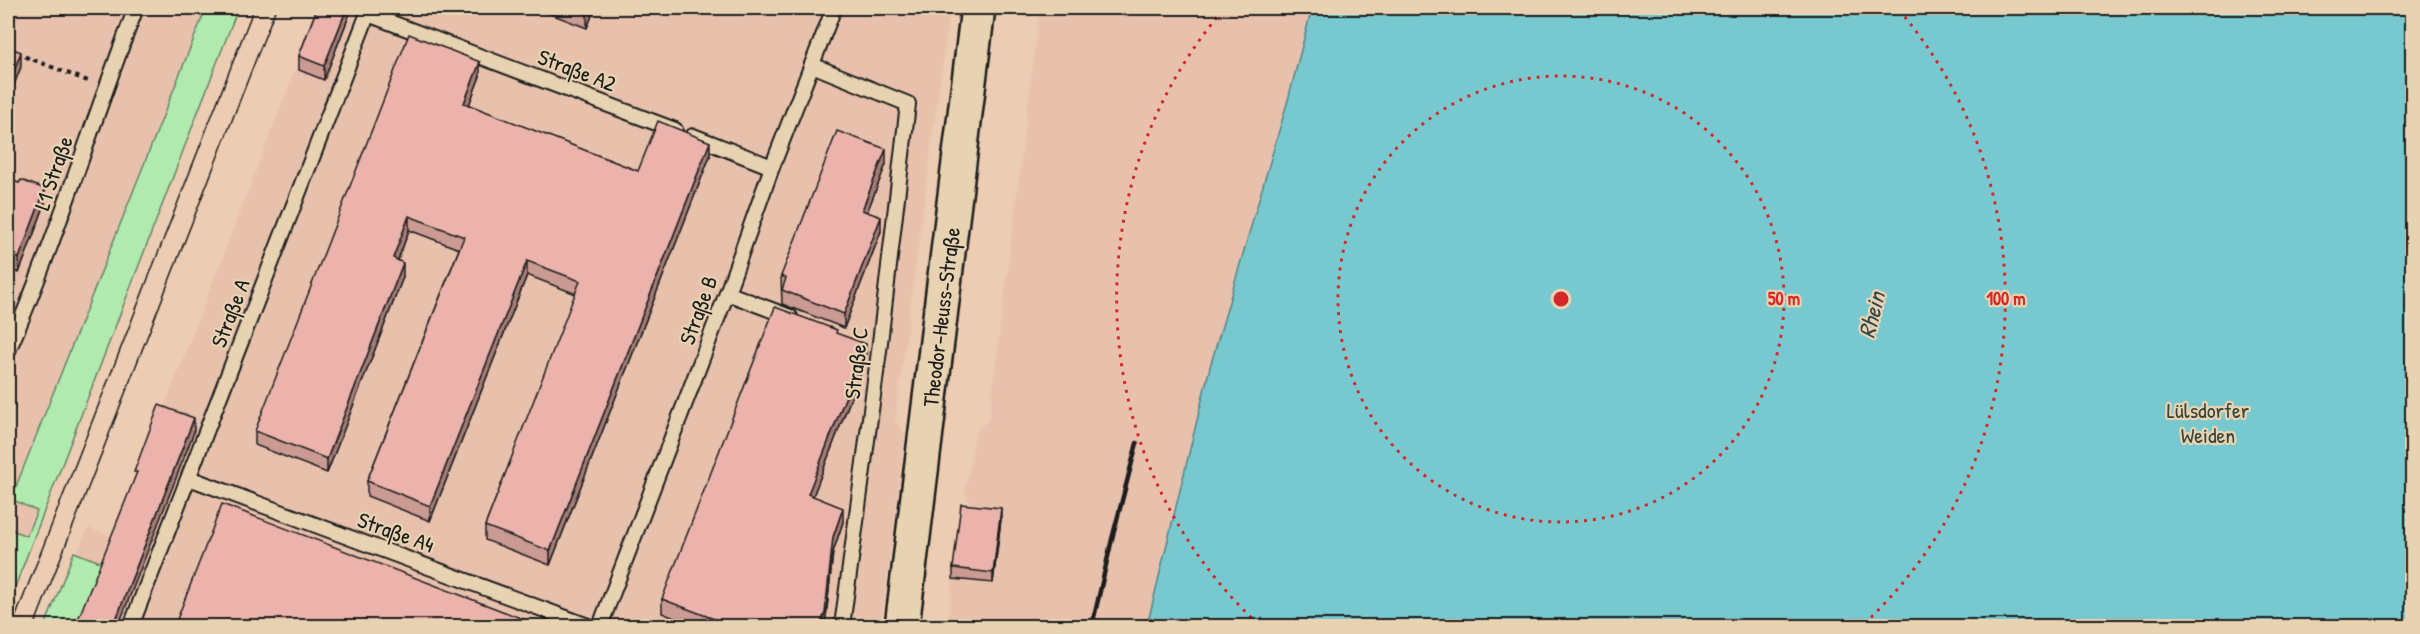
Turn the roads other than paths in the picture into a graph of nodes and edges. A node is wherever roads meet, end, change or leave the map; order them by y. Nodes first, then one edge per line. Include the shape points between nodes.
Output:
1 (136, 8) edge
2 (834, 8) edge
3 (978, 8) edge
4 (369, 11) edge
5 (812, 65) junction
6 (772, 167) junction
7 (727, 293) junction
8 (803, 322) edge
9 (8, 351) edge
10 (189, 477) junction
11 (131, 627) edge
12 (588, 627) edge
13 (600, 627) edge
14 (842, 627) edge
15 (902, 627) edge

1 - 9 lane, L1 Straße
2 - 5 lane, Straße B
3 - 15 main road, Theodor-Heuss-Straße
4 - 6 lane, Straße A2
4 - 10 lane, Straße A
5 - 6 lane, Straße B
5 - 14 lane, Straße C via 908,104 873,349
6 - 7 lane, Straße B
7 - 8 lane
7 - 13 lane, Straße B
10 - 11 lane, Straße A
10 - 12 lane, Straße A4

